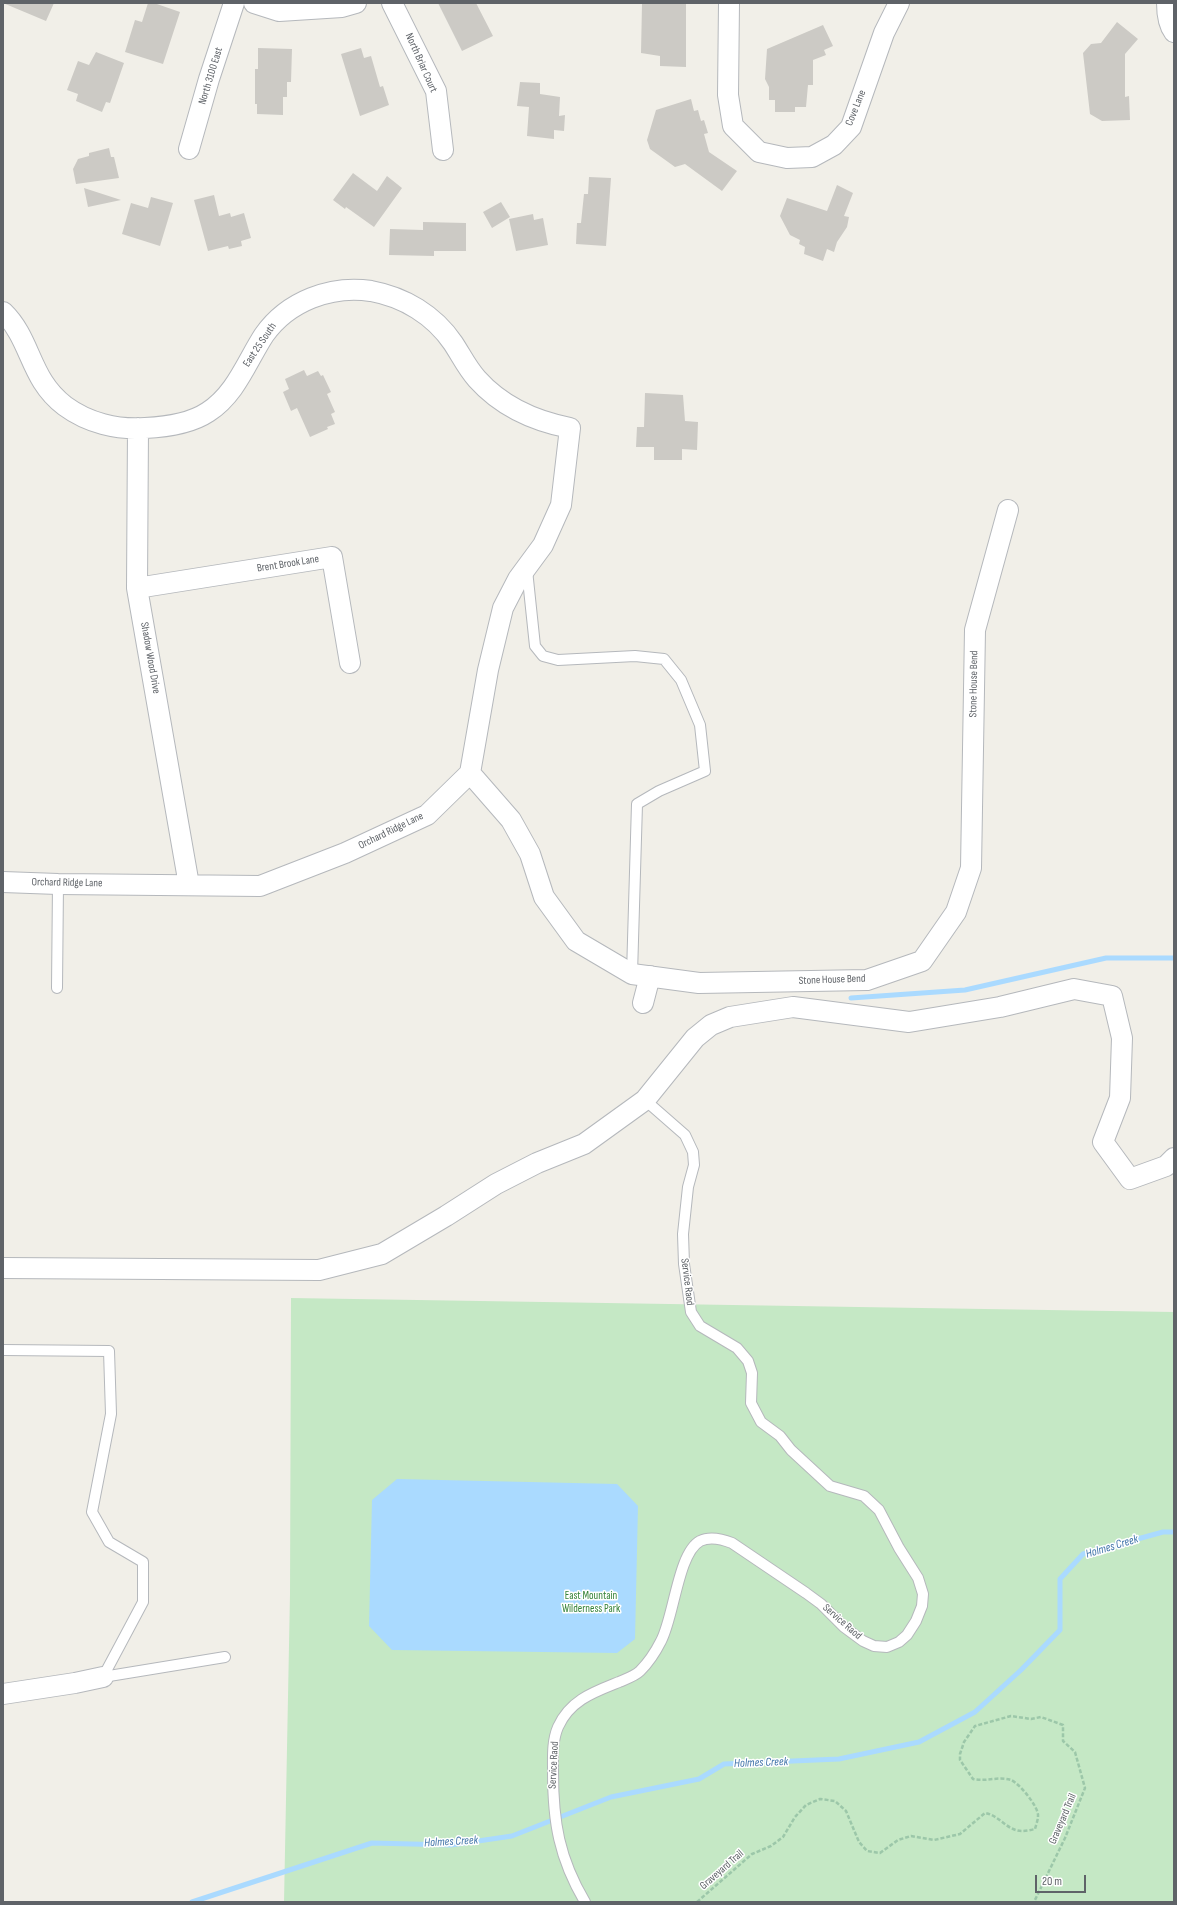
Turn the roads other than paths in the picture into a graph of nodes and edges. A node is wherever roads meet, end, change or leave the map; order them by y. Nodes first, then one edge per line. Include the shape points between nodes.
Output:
1 (234, 3) edge
2 (254, 3) edge
3 (356, 3) edge
4 (392, 3) edge
5 (729, 3) edge
6 (899, 3) edge
7 (189, 149) dead end
8 (442, 150) dead end
9 (3, 312) edge
10 (138, 428) junction
11 (1008, 510) dead end
12 (526, 567) junction
13 (138, 588) junction
14 (350, 663) dead end
15 (470, 773) junction
16 (3, 882) edge
17 (58, 884) junction
18 (189, 885) junction
19 (641, 975) junction
20 (57, 988) dead end
21 (643, 1003) dead end
22 (645, 1100) junction
23 (1174, 1158) edge
24 (3, 1268) edge
25 (3, 1350) edge
26 (225, 1657) dead end
27 (102, 1677) junction
28 (3, 1694) edge
29 (585, 1902) edge

1 - 7 street, North 3100 East
2 - 3 street via 279,11 342,7
4 - 8 street, North Briar Court via 436,91
5 - 6 street, Cove Lane via 728,95 733,126 759,152 787,158 812,156 834,145 851,127 884,33
9 - 10 street, East 25 South via 19,332 44,383 64,405 89,420
10 - 12 street, East 25 South via 188,421 209,411 235,383 264,335 282,315 295,306 324,293 355,290 370,291 403,301 432,319 444,330 478,380 503,402 534,419 570,428 561,505 543,545
10 - 13 street, Shadow Wood Drive
11 - 19 street, Stone House Bend via 975,630 971,868 956,912 922,961 867,980 699,983
12 - 15 street via 503,608 488,670
12 - 19 lane via 535,646 543,656 558,660 635,656 664,659 681,680 700,725 705,771 637,804
13 - 14 street, Brent Brook Lane via 332,557
13 - 18 street, Shadow Wood Drive
15 - 18 street, Orchard Ridge Lane via 427,815 338,856 260,886
15 - 19 street, Stone House Bend via 511,820 530,854 544,897 576,941
16 - 17 street, Orchard Ridge Lane
17 - 18 street, Orchard Ridge Lane
17 - 20 lane
19 - 21 street
22 - 23 street via 695,1038 711,1025 730,1017 792,1007 909,1022 1000,1007 1074,988 1112,996 1122,1038 1120,1098 1103,1142 1130,1178 1166,1166
22 - 24 street via 584,1144 537,1163 496,1184 382,1254 319,1270
22 - 29 lane, Service Raod via 685,1134 693,1152 694,1165 688,1187 684,1234 684,1264 691,1312 700,1326 736,1348 748,1361 752,1373 751,1403 761,1422 780,1436 791,1450 830,1486 864,1496 879,1510 918,1578 923,1594 922,1606 907,1635 887,1647 874,1646 844,1627 806,1593 732,1543 720,1539 707,1539 694,1545 685,1559 667,1628 649,1660 631,1677 584,1696 565,1713 558,1728 553,1748 553,1801 557,1835 573,1882
25 - 27 lane via 109,1352 111,1414 92,1512 109,1542 143,1562 143,1602
26 - 27 lane
27 - 28 street

